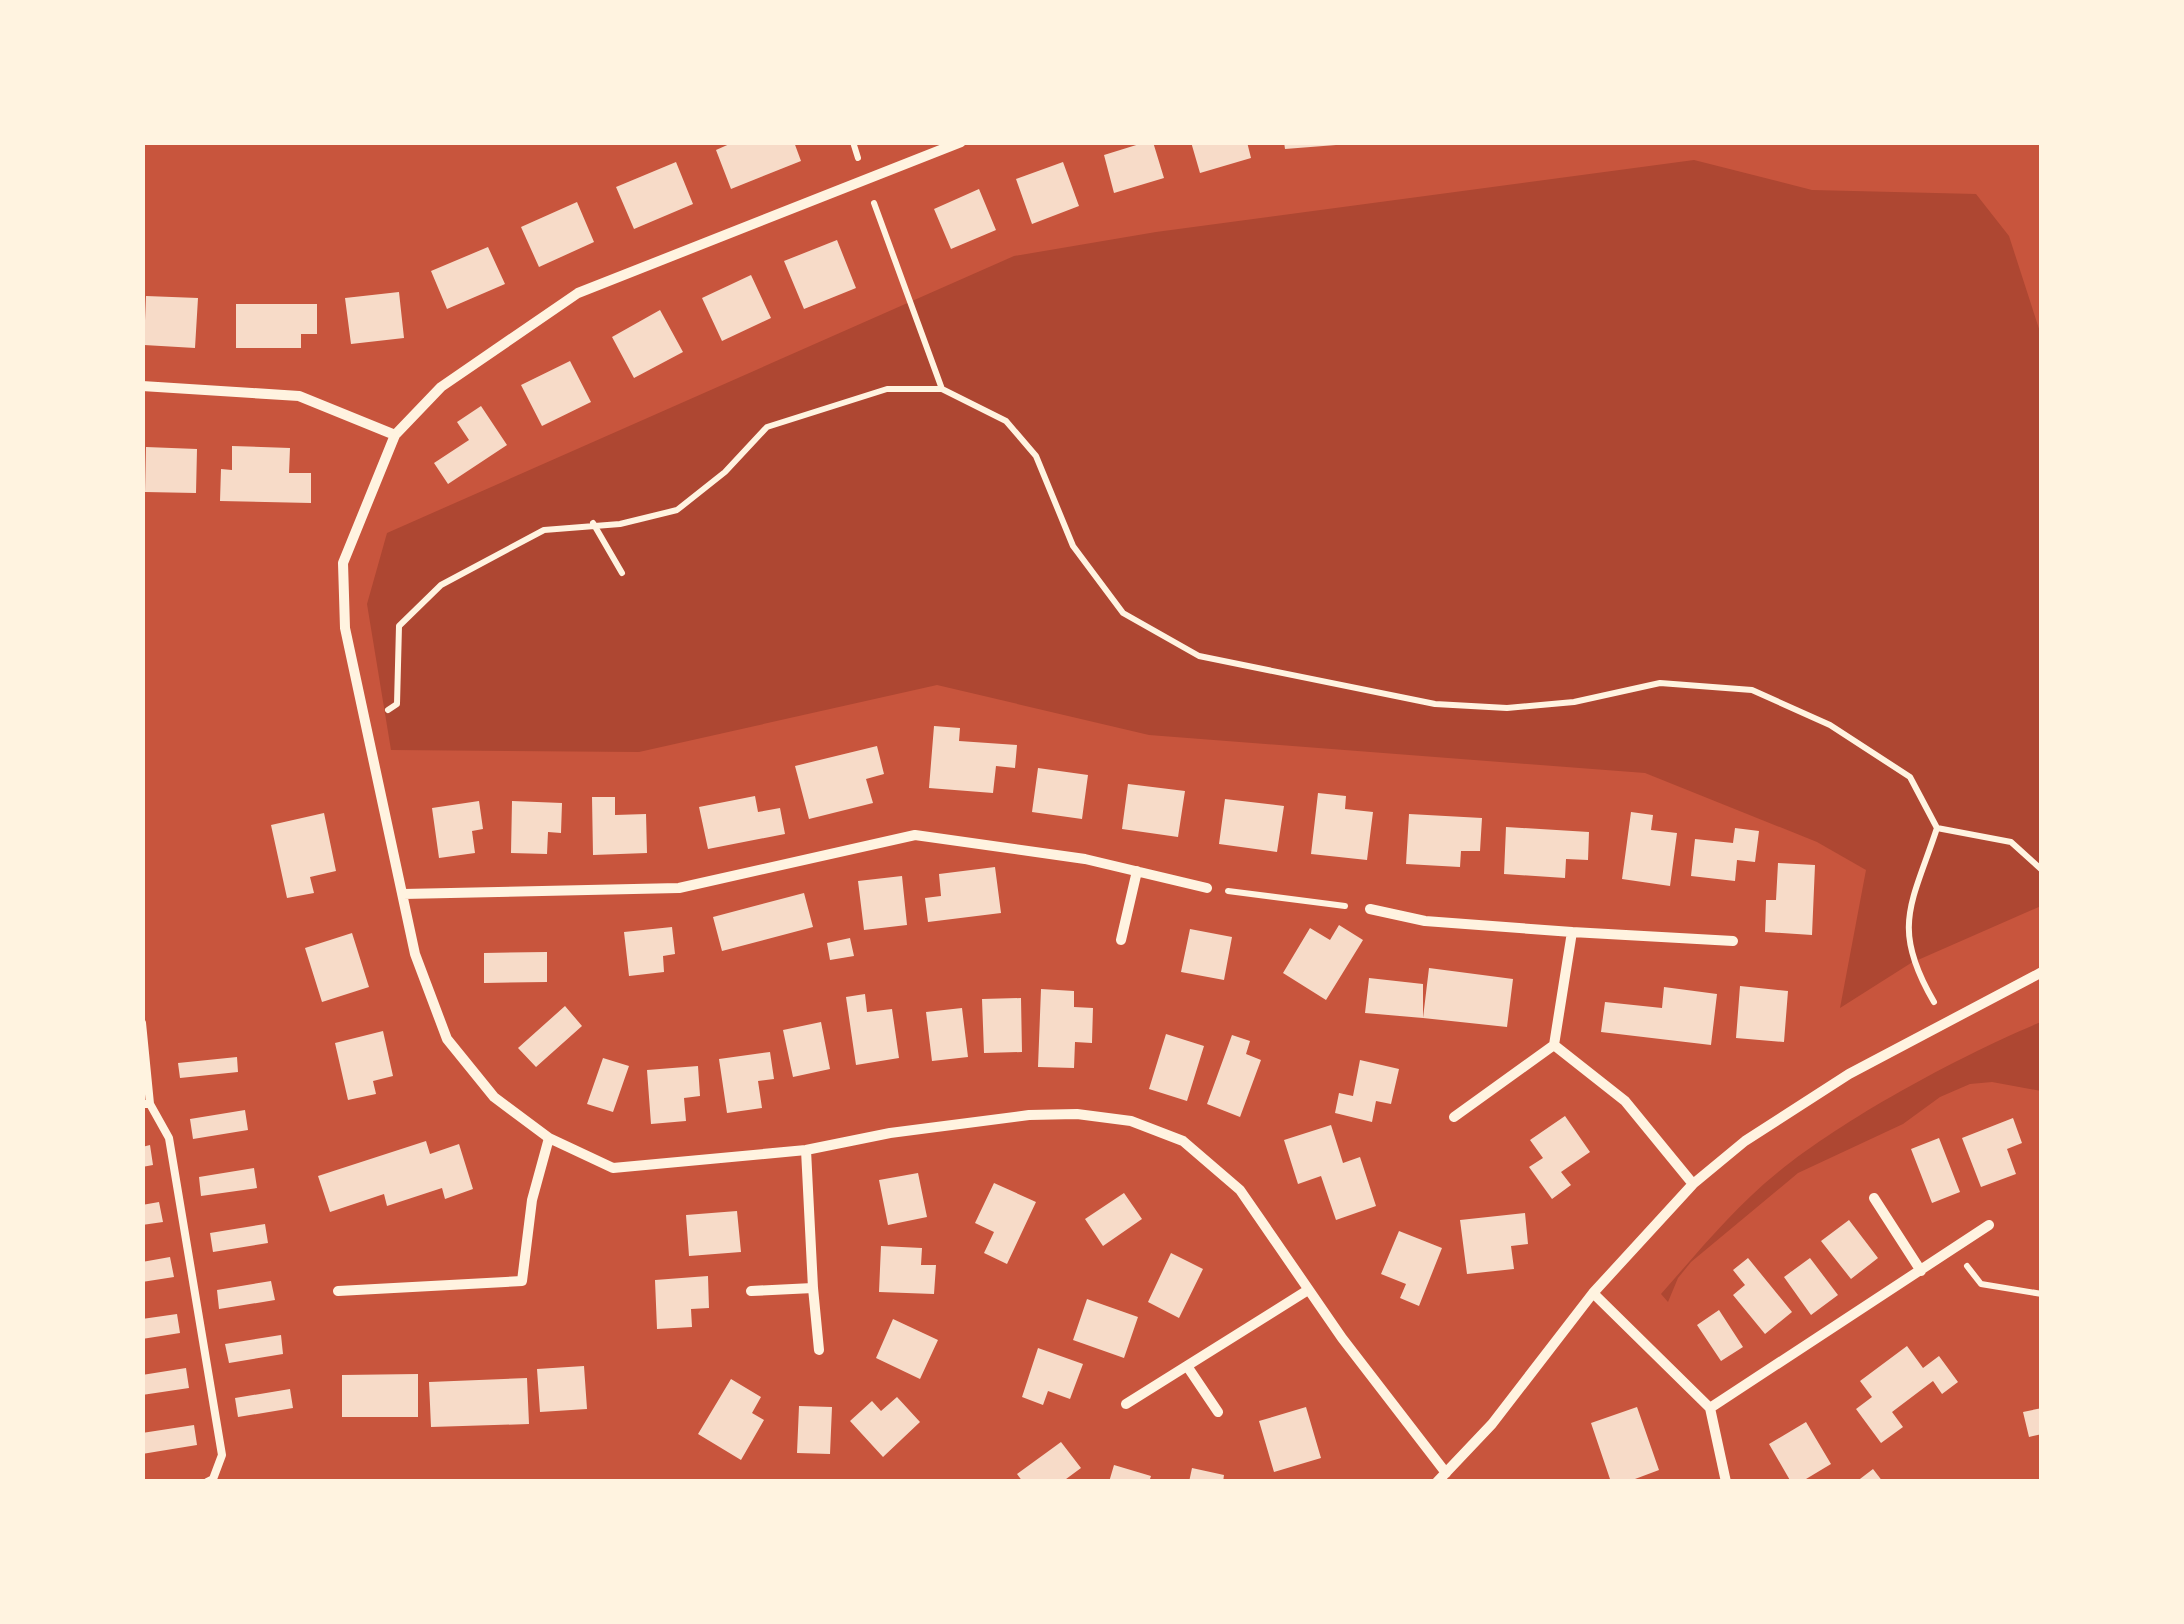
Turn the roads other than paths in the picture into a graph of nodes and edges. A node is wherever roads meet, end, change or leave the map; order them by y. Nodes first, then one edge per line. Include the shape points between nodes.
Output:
1 (961, 142) edge
2 (142, 386) edge
3 (395, 435) junction
4 (1137, 871) junction
5 (1207, 888) road end
6 (403, 894) junction
7 (1370, 909) road end
8 (1572, 932) junction
9 (1121, 940) dead end
10 (1733, 941) dead end
11 (2040, 973) edge
12 (142, 1022) edge
13 (1554, 1045) junction
14 (146, 1104) edge
15 (1454, 1117) dead end
16 (549, 1138) junction
17 (806, 1150) junction
18 (1693, 1184) junction
19 (1874, 1198) dead end
20 (1989, 1226) dead end
21 (1921, 1271) junction
22 (814, 1288) junction
23 (338, 1290) dead end
24 (1308, 1290) junction
25 (751, 1291) dead end
26 (1593, 1293) junction
27 (818, 1350) dead end
28 (1186, 1366) junction
29 (1126, 1404) dead end
30 (1710, 1408) junction
31 (1218, 1412) dead end
32 (1441, 1477) edge
33 (207, 1482) edge
34 (1726, 1482) edge

1 - 3 street via 578,293 442,388
2 - 3 street via 298,396
3 - 6 street via 343,563 345,628
4 - 5 street
4 - 6 street via 915,835 679,888
4 - 9 street
6 - 16 street via 415,954 446,1039 494,1097
7 - 8 street via 1425,921
8 - 10 street
8 - 13 street
11 - 18 street via 1849,1074 1745,1141
12 - 14 lane
13 - 15 street
13 - 18 street via 1625,1101
14 - 33 lane via 170,1138 222,1455
16 - 17 street via 613,1168
16 - 23 street via 532,1200 522,1281
17 - 22 street
17 - 24 street via 1029,1115 1131,1121 1183,1141 1240,1190
18 - 26 street
19 - 21 street
20 - 21 street
21 - 30 street
22 - 25 street
22 - 27 street
24 - 28 street
24 - 32 street
26 - 30 street
26 - 32 street via 1492,1424
28 - 29 street
28 - 31 street
30 - 34 street

